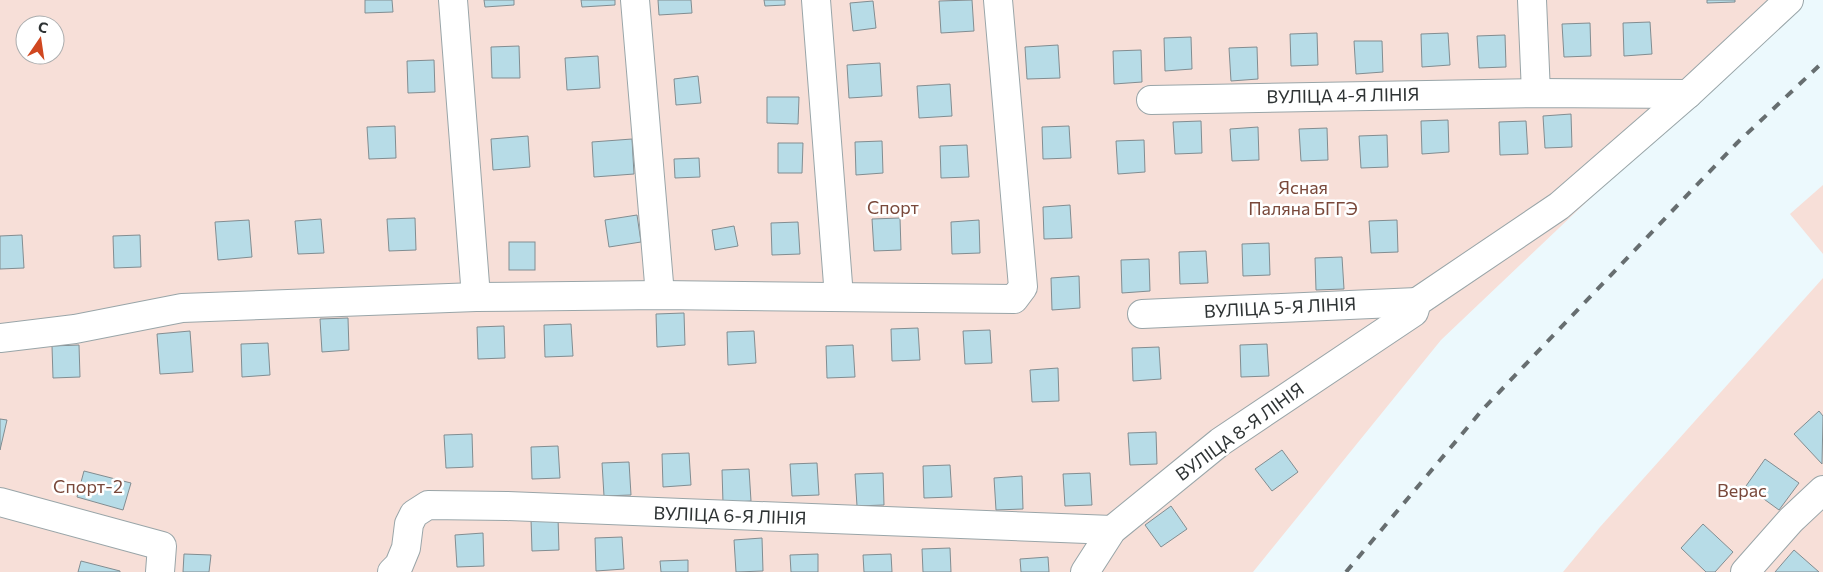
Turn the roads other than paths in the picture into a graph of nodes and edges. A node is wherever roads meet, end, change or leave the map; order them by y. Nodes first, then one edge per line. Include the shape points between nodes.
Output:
1 (453, 0) edge
2 (635, 0) edge
3 (816, 0) edge
4 (998, 0) edge
5 (1532, 0) edge
6 (1789, 0) edge
7 (1536, 93) junction
8 (1688, 94) junction
9 (1151, 100) dead end
10 (660, 295) junction
11 (476, 297) junction
12 (839, 297) junction
13 (1416, 307) junction
14 (1142, 314) dead end
15 (0, 338) edge
16 (1823, 490) edge
17 (0, 502) edge
18 (1112, 530) junction
19 (160, 572) edge
20 (392, 572) edge
21 (1085, 572) edge
22 (1745, 572) edge

1 - 11 street
2 - 10 street
3 - 12 street
4 - 12 street via 1023,286 1014,299
5 - 7 street
6 - 8 street, ВУЛІЦА 8-Я ЛІНІЯ
7 - 8 street, ВУЛІЦА 4-Я ЛІНІЯ
7 - 9 street, ВУЛІЦА 4-Я ЛІНІЯ
8 - 13 street, ВУЛІЦА 8-Я ЛІНІЯ via 1559,206
10 - 11 street
10 - 12 street
11 - 15 street via 182,308 76,329
13 - 14 street, ВУЛІЦА 5-Я ЛІНІЯ
13 - 18 street, ВУЛІЦА 8-Я ЛІНІЯ via 1220,442
16 - 22 street
17 - 19 street via 162,546
18 - 20 street, ВУЛІЦА 6-Я ЛІНІЯ via 428,505 414,514 409,524 406,548 399,565
18 - 21 street, ВУЛІЦА 8-Я ЛІНІЯ

